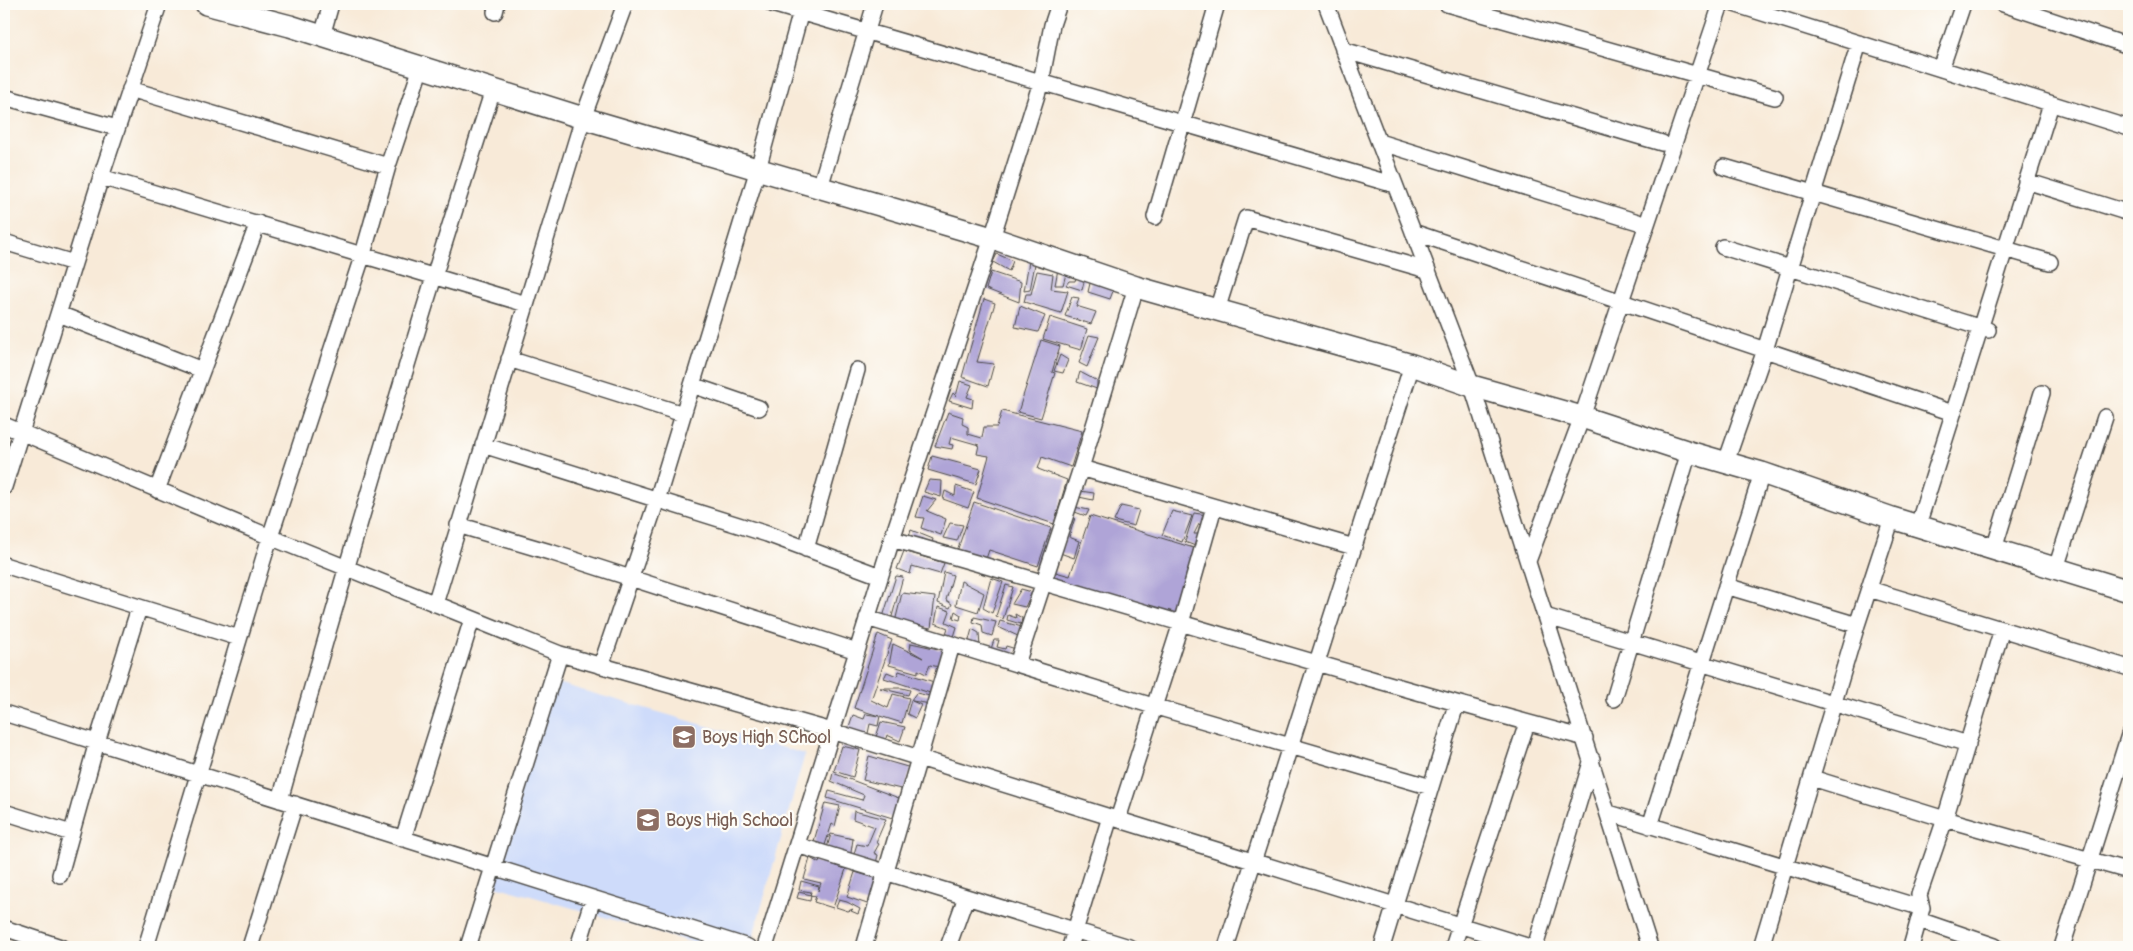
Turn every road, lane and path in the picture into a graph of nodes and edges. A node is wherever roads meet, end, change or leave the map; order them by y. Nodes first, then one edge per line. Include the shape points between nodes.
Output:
1 (158, 4) edge
2 (331, 4) edge
3 (625, 4) edge
4 (772, 4) edge
5 (875, 4) edge
6 (1059, 4) edge
7 (1217, 4) edge
8 (1326, 4) edge
9 (1447, 4) edge
10 (1721, 4) edge
11 (1734, 4) edge
12 (1962, 4) edge
13 (2003, 4) edge
14 (213, 5) edge
15 (802, 8) edge
16 (867, 31) junction
17 (322, 36) junction
18 (1859, 43) junction
19 (2129, 46) edge
20 (1343, 50) junction
21 (421, 67) junction
22 (1941, 70) junction
23 (1698, 75) junction
24 (1040, 82) junction
25 (130, 89) junction
26 (492, 90) junction
27 (4, 97) edge
28 (1775, 97) dead end
29 (2051, 104) junction
30 (583, 118) junction
31 (1183, 123) junction
32 (117, 128) junction
33 (2129, 128) edge
34 (1378, 142) junction
35 (1662, 143) dead end
36 (388, 166) junction
37 (1724, 167) dead end
38 (758, 169) junction
39 (101, 177) junction
40 (2026, 182) junction
41 (1395, 185) junction
42 (820, 187) junction
43 (1813, 192) junction
44 (2129, 213) edge
45 (1155, 217) dead end
46 (1638, 222) dead end
47 (258, 223) junction
48 (1413, 232) junction
49 (992, 238) junction
50 (4, 242) edge
51 (1722, 247) dead end
52 (2005, 248) junction
53 (363, 254) junction
54 (2050, 262) dead end
55 (74, 263) junction
56 (1790, 269) junction
57 (1428, 270) junction
58 (433, 276) junction
59 (1136, 287) junction
60 (1622, 302) junction
61 (526, 304) junction
62 (1217, 310) junction
63 (59, 314) junction
64 (1984, 328) junction
65 (1766, 350) junction
66 (509, 359) junction
67 (1412, 365) junction
68 (202, 370) junction
69 (857, 370) dead end
70 (692, 385) junction
71 (1472, 386) junction
72 (2042, 394) dead end
73 (759, 408) dead end
74 (1953, 412) junction
75 (683, 414) junction
76 (1582, 417) junction
77 (2105, 417) dead end
78 (4, 425) edge
79 (22, 433) junction
80 (483, 445) junction
81 (1689, 452) junction
82 (1726, 462) junction
83 (1081, 468) junction
84 (1762, 472) junction
85 (4, 487) edge
86 (157, 490) junction
87 (657, 500) junction
88 (1214, 507) junction
89 (1892, 518) junction
90 (458, 525) junction
91 (1918, 525) junction
92 (270, 537) junction
93 (892, 539) junction
94 (1354, 547) junction
95 (1994, 548) junction
96 (806, 549) junction
97 (1528, 561) junction
98 (4, 565) edge
99 (345, 568) junction
100 (2056, 568) junction
101 (880, 576) junction
102 (630, 578) junction
103 (1045, 582) junction
104 (1726, 586) junction
105 (1869, 589) junction
106 (2129, 591) edge
107 (435, 604) junction
108 (139, 608) junction
109 (1545, 616) junction
110 (867, 618) junction
111 (472, 619) junction
112 (1181, 623) junction
113 (1857, 625) junction
114 (2002, 629) junction
115 (239, 638) junction
116 (1632, 642) junction
117 (952, 644) junction
118 (857, 651) junction
119 (560, 654) junction
120 (1318, 662) junction
121 (1701, 663) junction
122 (1016, 664) junction
123 (601, 666) junction
124 (2129, 668) edge
125 (1614, 699) dead end
126 (1834, 704) junction
127 (1456, 705) junction
128 (1153, 706) junction
129 (4, 713) edge
130 (1527, 723) junction
131 (832, 731) junction
132 (2129, 735) edge
133 (1585, 738) junction
134 (97, 742) junction
135 (1968, 744) junction
136 (1290, 747) junction
137 (919, 758) junction
138 (1592, 759) junction
139 (198, 774) junction
140 (1812, 778) junction
141 (1431, 787) junction
142 (287, 802) junction
143 (4, 812) edge
144 (1609, 814) junction
145 (1114, 818) junction
146 (1944, 820) junction
147 (1650, 826) junction
148 (71, 833) junction
149 (403, 839) junction
150 (797, 845) junction
151 (2089, 859) junction
152 (1254, 861) junction
153 (1785, 866) junction
154 (493, 867) junction
155 (2129, 871) edge
156 (886, 872) junction
157 (60, 875) dead end
158 (966, 896) junction
159 (593, 898) junction
160 (1395, 905) junction
161 (1921, 914) junction
162 (1460, 925) junction
163 (4, 928) edge
164 (1075, 930) junction
165 (1995, 946) dead end
166 (61, 947) edge
167 (146, 947) edge
168 (250, 947) edge
169 (468, 947) edge
170 (578, 947) edge
171 (748, 947) edge
172 (765, 947) edge
173 (864, 947) edge
174 (948, 947) edge
175 (1070, 947) edge
176 (1129, 947) edge
177 (1226, 947) edge
178 (1382, 947) edge
179 (1453, 947) edge
180 (1530, 947) edge
181 (1535, 947) edge
182 (1650, 947) edge
183 (1761, 947) edge
184 (1910, 947) edge
185 (2062, 947) edge

1 - 25 street
2 - 17 street
3 - 30 street
4 - 15 street
5 - 16 street
6 - 24 street
7 - 31 street
8 - 20 street
9 - 23 street
10 - 23 street
11 - 18 street
12 - 22 street
13 - 19 street
14 - 17 street
15 - 16 street
15 - 38 street
16 - 24 street
16 - 42 street
17 - 21 street
18 - 22 street
18 - 43 street
20 - 34 street
20 - 35 street
21 - 26 street
21 - 36 street
22 - 29 street
23 - 28 street
23 - 60 street
24 - 31 street
24 - 49 street
25 - 32 street
25 - 36 street
26 - 30 street
26 - 58 street
27 - 32 street
29 - 33 street
29 - 40 street
30 - 38 street
30 - 61 street
31 - 41 street
31 - 45 street
32 - 39 street
34 - 41 street
34 - 46 street
36 - 53 street
37 - 43 street
38 - 42 street
38 - 70 street
39 - 47 street
39 - 55 street
40 - 44 street
40 - 52 street
41 - 48 street
42 - 49 street
43 - 52 street
43 - 56 street
47 - 53 street
47 - 68 street
48 - 57 street
48 - 60 street
49 - 59 street
49 - 93 street
50 - 55 street
51 - 56 street
52 - 54 street
52 - 64 street
53 - 58 street
53 - 92 street
55 - 63 street
56 - 64 street
56 - 65 street
57 - 62 street via 1246,218
57 - 71 street
58 - 61 street
58 - 99 street
59 - 62 street
59 - 83 street
60 - 65 street
60 - 76 street
61 - 66 street
62 - 67 street
63 - 68 street
63 - 79 street
64 - 74 street
65 - 74 street
65 - 82 street
66 - 75 street
66 - 80 street
67 - 71 street
67 - 94 street
68 - 86 street
69 - 96 street
70 - 73 street
70 - 75 street
71 - 76 street
71 - 97 street
72 - 95 street
74 - 91 street
75 - 87 street
76 - 81 street
76 - 97 street
77 - 100 street
78 - 79 street
79 - 85 street
79 - 86 street
80 - 87 street
80 - 90 street
81 - 82 street
81 - 116 street
82 - 84 street
83 - 88 street
83 - 103 street
84 - 89 street
84 - 104 street
86 - 92 street
87 - 96 street
87 - 102 street
88 - 94 street
88 - 112 street
89 - 91 street
89 - 105 street
90 - 102 street
90 - 107 street
91 - 95 street
92 - 99 street
92 - 115 street
93 - 101 street
93 - 103 street
94 - 120 street
95 - 100 street
96 - 101 street
97 - 109 street
98 - 108 street
99 - 107 street
99 - 142 street
100 - 106 street
101 - 110 street
102 - 118 street
102 - 123 street
103 - 112 street
103 - 122 street
104 - 113 street
104 - 121 street
105 - 113 street
105 - 114 street
107 - 111 street
108 - 115 street
108 - 134 street
109 - 116 street
109 - 133 street
110 - 117 street
110 - 118 street
111 - 119 street
111 - 149 street
112 - 120 street
112 - 128 street
113 - 126 street
114 - 124 street
114 - 135 street
115 - 139 street
116 - 121 street
116 - 125 street
117 - 122 street
117 - 137 street
118 - 131 street
119 - 123 street
119 - 154 street
120 - 127 street
120 - 136 street
121 - 126 street
121 - 147 street
122 - 128 street
123 - 131 street
126 - 135 street
126 - 140 street
127 - 130 street
127 - 141 street
128 - 136 street
128 - 145 street
129 - 134 street
130 - 133 street
130 - 162 street
131 - 137 street
131 - 150 street
132 - 151 street
133 - 138 street
134 - 139 street
134 - 148 street
135 - 146 street
136 - 141 street
136 - 152 street
137 - 145 street
137 - 156 street
138 - 144 street
138 - 181 street
139 - 142 street
139 - 167 street
140 - 146 street
140 - 153 street
141 - 160 street
142 - 149 street
142 - 168 street
143 - 148 street
144 - 147 street
144 - 182 street
145 - 152 street
145 - 164 street
146 - 151 street
146 - 161 street via 1918,895
147 - 153 street
148 - 157 street
149 - 154 street
150 - 156 street
150 - 172 street
151 - 155 street
151 - 185 street
152 - 160 street
152 - 177 street
153 - 161 street
153 - 183 street
154 - 159 street
154 - 169 street
156 - 158 street
156 - 173 street
158 - 164 street
158 - 174 street
159 - 170 street
159 - 171 street
160 - 162 street
160 - 178 street
161 - 165 street
161 - 184 street
162 - 179 street
162 - 180 street
163 - 166 street
164 - 175 street
164 - 176 street

